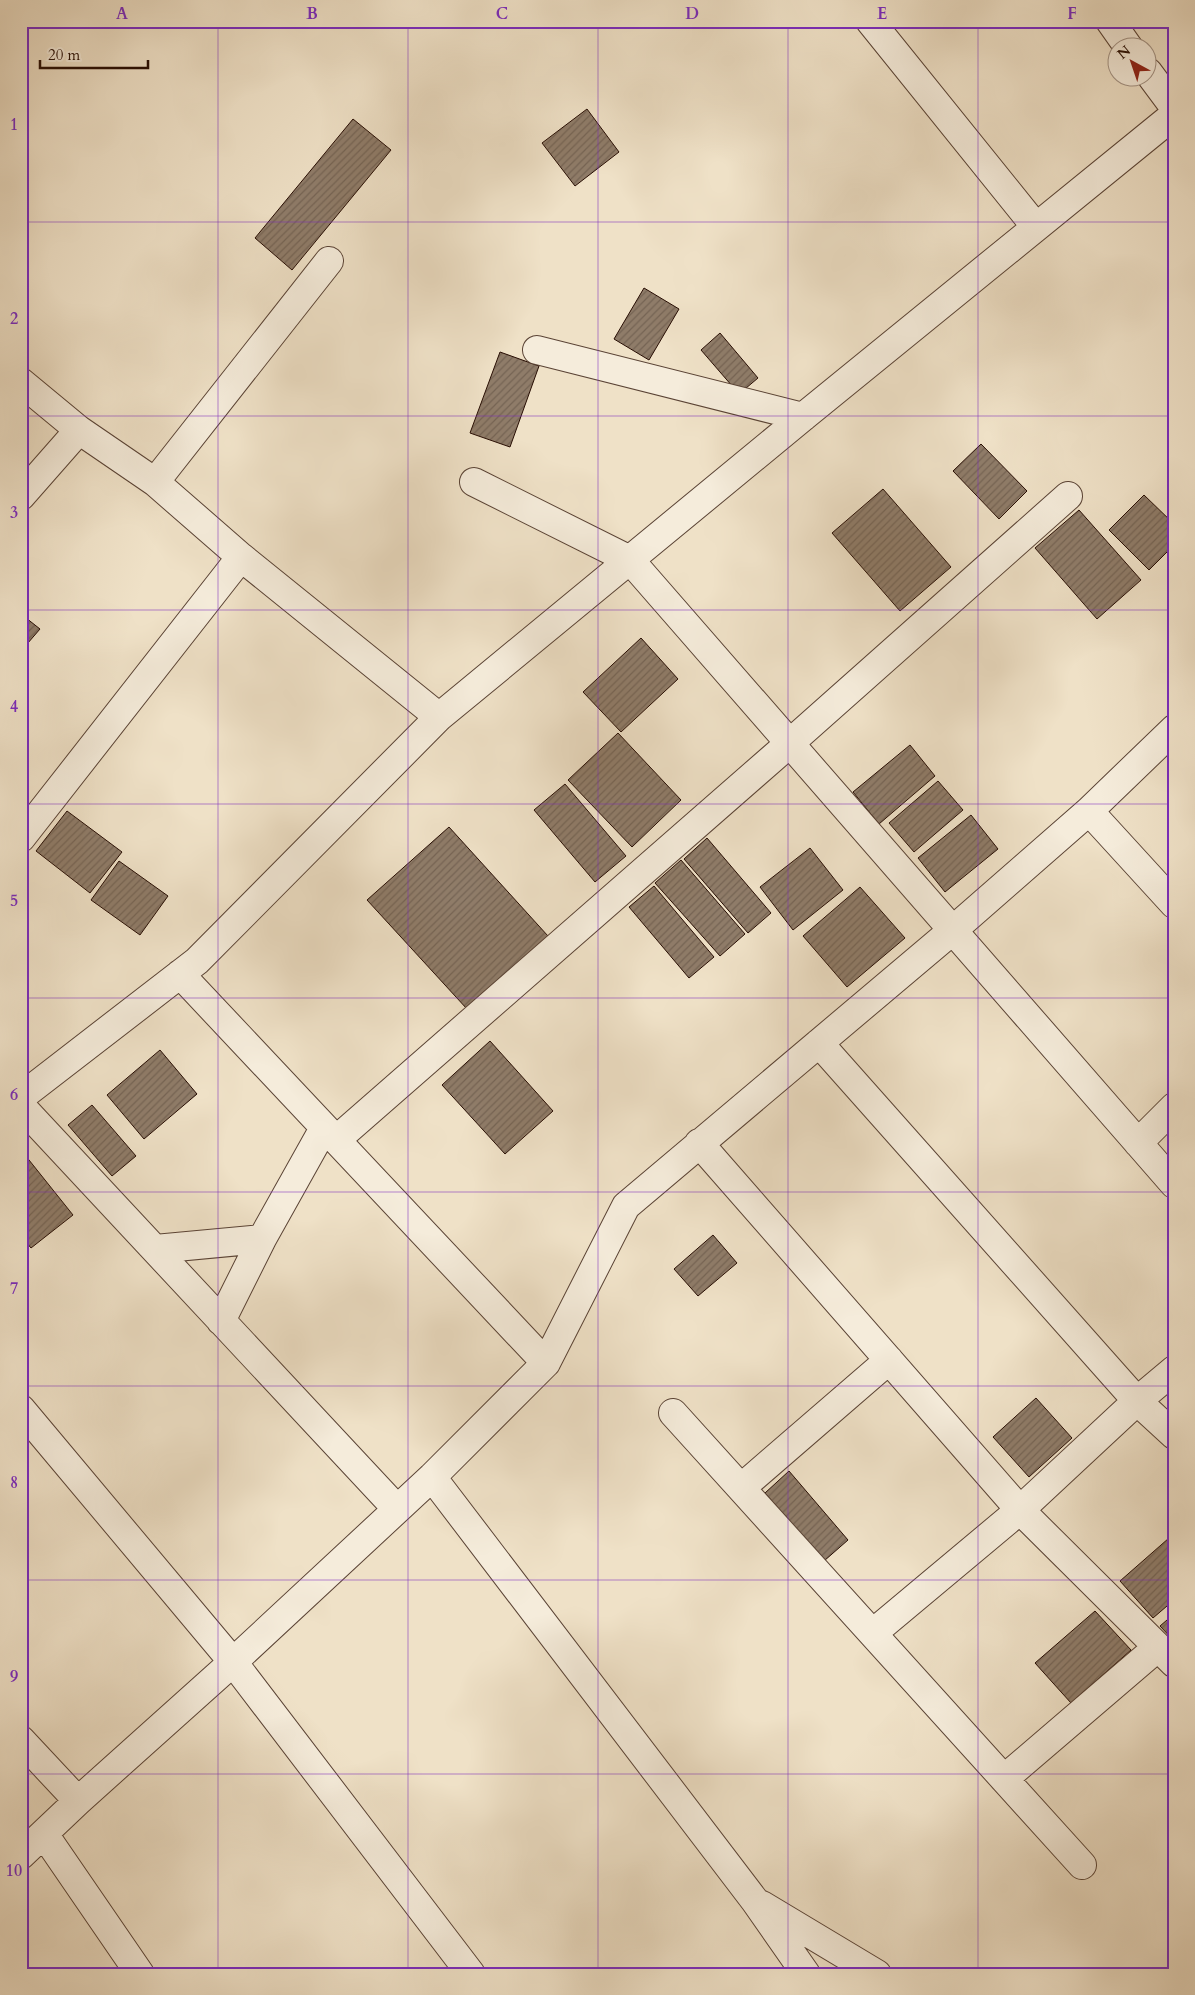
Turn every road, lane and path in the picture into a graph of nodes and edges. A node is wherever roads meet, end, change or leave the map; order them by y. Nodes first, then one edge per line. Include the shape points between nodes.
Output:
1 (870, 21) edge
2 (1110, 21) edge
3 (1123, 38) edge
4 (1158, 85) edge
5 (1174, 107) edge
6 (1174, 115) edge
7 (1036, 227) junction
8 (328, 261) dead end
9 (537, 350) dead end
10 (21, 382) edge
11 (803, 417) junction
12 (79, 430) junction
13 (155, 482) junction
14 (474, 482) dead end
15 (21, 496) edge
16 (1068, 496) dead end
17 (241, 557) junction
18 (630, 560) junction
19 (439, 717) junction
20 (1174, 729) edge
21 (790, 743) junction
22 (1089, 811) junction
23 (21, 838) edge
24 (1174, 904) edge
25 (953, 930) junction
26 (180, 974) junction
27 (819, 1043) junction
28 (21, 1097) edge
29 (21, 1106) edge
30 (1174, 1107) edge
31 (330, 1134) junction
32 (1138, 1143) junction
33 (699, 1144) junction
34 (1174, 1184) edge
35 (262, 1239) junction
36 (155, 1249) junction
37 (221, 1320) junction
38 (889, 1360) junction
39 (546, 1363) junction
40 (1174, 1370) edge
41 (1137, 1400) junction
42 (21, 1409) edge
43 (673, 1412) dead end
44 (1174, 1435) edge
45 (432, 1477) junction
46 (741, 1488) junction
47 (397, 1509) junction
48 (1020, 1510) junction
49 (873, 1633) junction
50 (1166, 1655) edge
51 (233, 1662) junction
52 (21, 1740) edge
53 (1004, 1779) junction
54 (78, 1801) junction
55 (44, 1834) junction
56 (21, 1855) edge
57 (1082, 1865) dead end
58 (755, 1901) junction
59 (140, 1974) edge
60 (471, 1974) edge
61 (806, 1974) edge
62 (877, 1974) edge

1 - 7 street
2 - 3 street
4 - 5 street
6 - 7 street
7 - 11 street
8 - 13 street
9 - 11 street
10 - 12 street
11 - 18 street
12 - 13 street
12 - 15 street
13 - 17 street
14 - 18 street
16 - 21 street
17 - 19 street
17 - 23 street
18 - 19 street
18 - 21 street
19 - 26 street via 197,961
20 - 22 street
21 - 25 street
21 - 31 street
22 - 24 street
22 - 25 street
25 - 27 street
25 - 32 street
26 - 28 street
26 - 31 street
27 - 33 street
27 - 41 street
29 - 36 street
30 - 32 street
31 - 35 street
31 - 39 street
32 - 34 street
33 - 38 street
33 - 39 street via 626,1206
35 - 36 street
35 - 37 street
36 - 37 street
37 - 47 street
38 - 46 street
38 - 48 street
39 - 45 street
40 - 41 street
41 - 44 street
41 - 48 street
42 - 51 street
43 - 46 street
45 - 47 street
45 - 58 street
46 - 49 street
47 - 51 street
48 - 49 street
48 - 50 street
49 - 53 street
50 - 53 street
51 - 54 street
51 - 60 street
52 - 54 street
53 - 57 street
54 - 55 street
55 - 56 street
55 - 59 street
58 - 61 street
58 - 62 street

